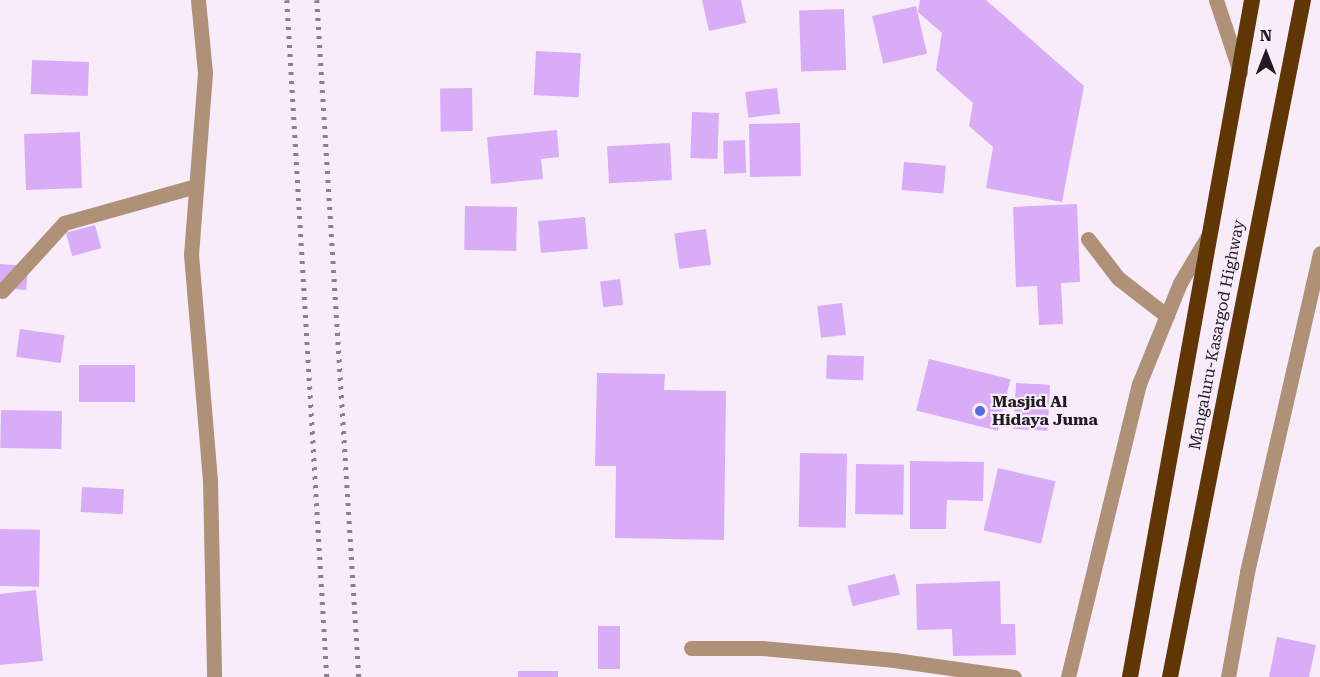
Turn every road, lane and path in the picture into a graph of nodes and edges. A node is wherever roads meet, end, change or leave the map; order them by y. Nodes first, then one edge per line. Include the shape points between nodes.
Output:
1 (198, 0) edge
2 (1216, 0) edge
3 (1252, 0) edge
4 (1303, 0) edge
5 (1240, 72) junction
6 (196, 186) junction
7 (1212, 230) junction
8 (1088, 239) dead end
9 (1320, 253) edge
10 (2, 291) dead end
11 (1167, 316) junction
12 (691, 648) dead end
13 (214, 677) edge
14 (1014, 677) edge
15 (1068, 677) edge
16 (1130, 677) edge
17 (1170, 677) edge
18 (1228, 677) edge

1 - 6 street via 205,73
2 - 5 street
3 - 5 highway, Mangaluru-Kasargod Highway
4 - 17 highway, Mangaluru-Kasargod Highway via 1217,422
5 - 7 highway, Mangaluru-Kasargod Highway
6 - 10 street via 64,223
6 - 13 street via 191,254 210,480
7 - 11 street via 1180,284
7 - 16 highway, Mangaluru-Kasargod Highway
8 - 11 street via 1118,278
9 - 18 street via 1247,572
11 - 15 street via 1139,384
12 - 14 street via 762,648

